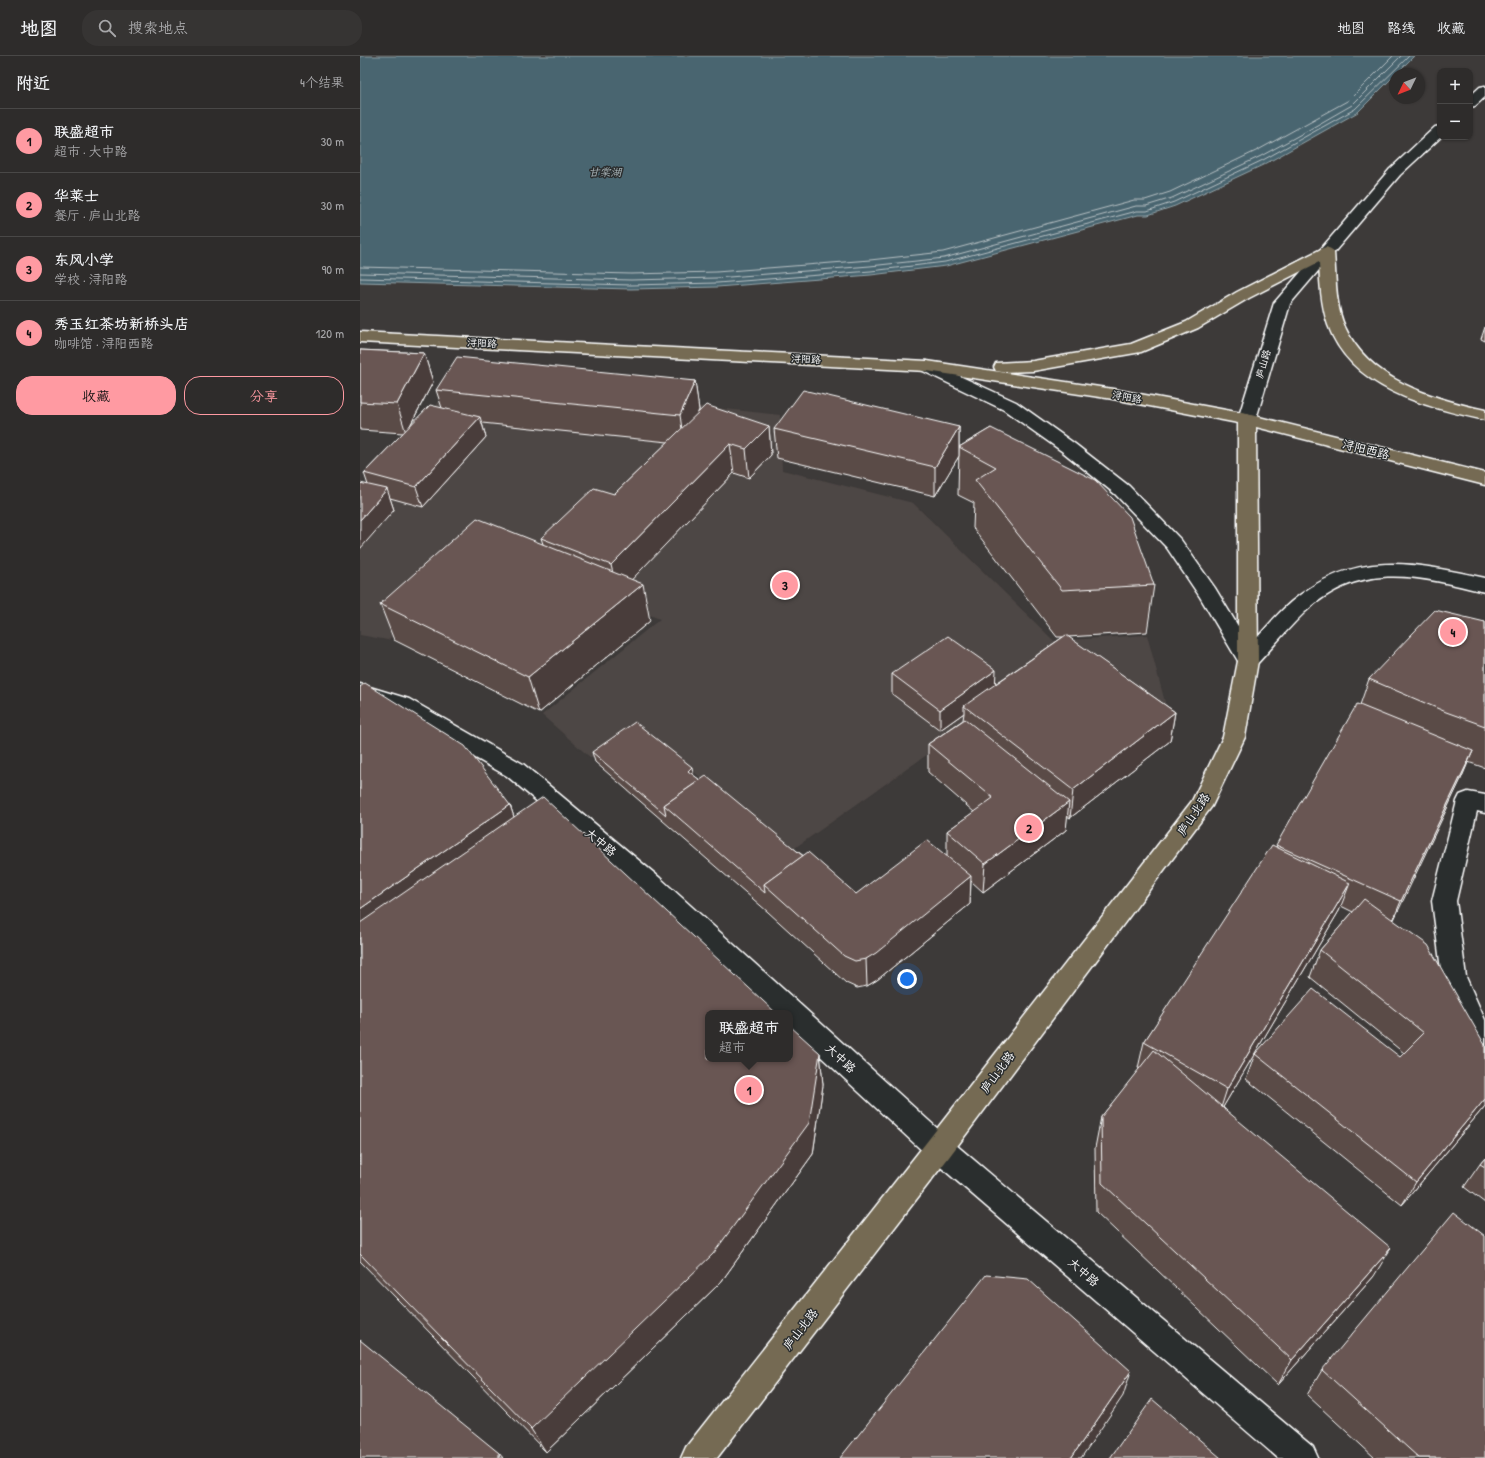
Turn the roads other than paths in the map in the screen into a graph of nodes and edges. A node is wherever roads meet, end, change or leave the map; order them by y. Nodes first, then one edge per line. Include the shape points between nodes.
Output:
1 (1485, 90) edge
2 (1473, 100) edge
3 (1437, 133) edge
4 (1326, 252) junction
5 (360, 337) edge
6 (927, 366) junction
7 (1485, 415) edge
8 (1247, 419) junction
9 (1485, 479) edge
10 (1485, 585) edge
11 (1248, 661) junction
12 (360, 692) edge
13 (1485, 804) edge
14 (788, 1010) edge
15 (793, 1014) edge
16 (1485, 1050) edge
17 (939, 1148) junction
18 (697, 1458) edge
19 (1302, 1458) edge

1 - 2 street
3 - 4 street, 庐山路 via 1395,172
4 - 6 main road via 1192,325 1135,348 1033,366
4 - 7 main road via 1332,309 1337,326 1345,344 1362,364 1416,397
4 - 8 street, 庐山路 via 1282,303
5 - 6 main road, 浔阳路
6 - 8 main road, 浔阳路 via 1113,394
6 - 11 street via 1010,406 1122,490 1174,544 1208,593
8 - 9 main road, 浔阳西路
8 - 11 main road, 庐山路
10 - 11 street via 1423,572 1378,569 1348,576 1324,588 1297,608
11 - 17 main road, 庐山北路 via 1234,737 1201,806
12 - 14 street, 大中路 via 401,705 515,770 652,885
13 - 16 street via 1468,801 1444,901 1454,977
15 - 17 street, 大中路
17 - 18 main road, 庐山北路
17 - 19 street, 大中路

